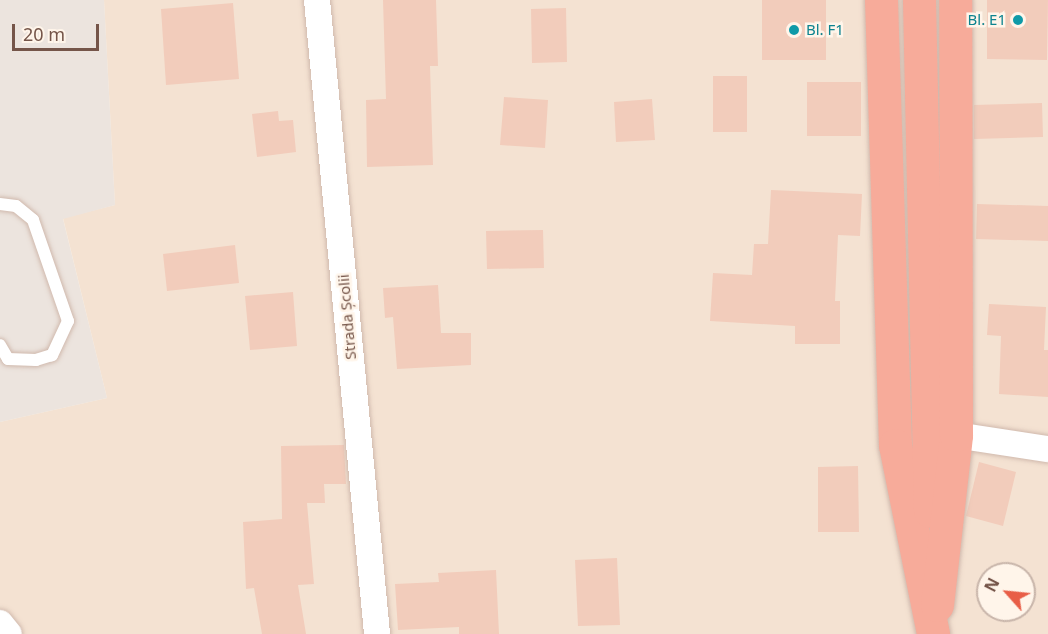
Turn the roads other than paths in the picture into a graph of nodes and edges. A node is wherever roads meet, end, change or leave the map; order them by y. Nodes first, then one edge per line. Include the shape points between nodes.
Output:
1 (317, 0) edge
2 (881, 0) edge
3 (919, 0) edge
4 (955, 0) edge
5 (0, 204) edge
6 (0, 345) edge
7 (956, 435) junction
8 (1048, 449) edge
9 (0, 623) edge
10 (9, 634) edge
11 (377, 634) edge
12 (933, 634) edge

1 - 11 street, Strada Școlii
2 - 12 highway via 896,445
3 - 12 highway
4 - 7 highway
5 - 6 lane via 16,206 33,220 68,321 52,355 36,360 8,359
7 - 8 street
7 - 12 highway
9 - 10 street

